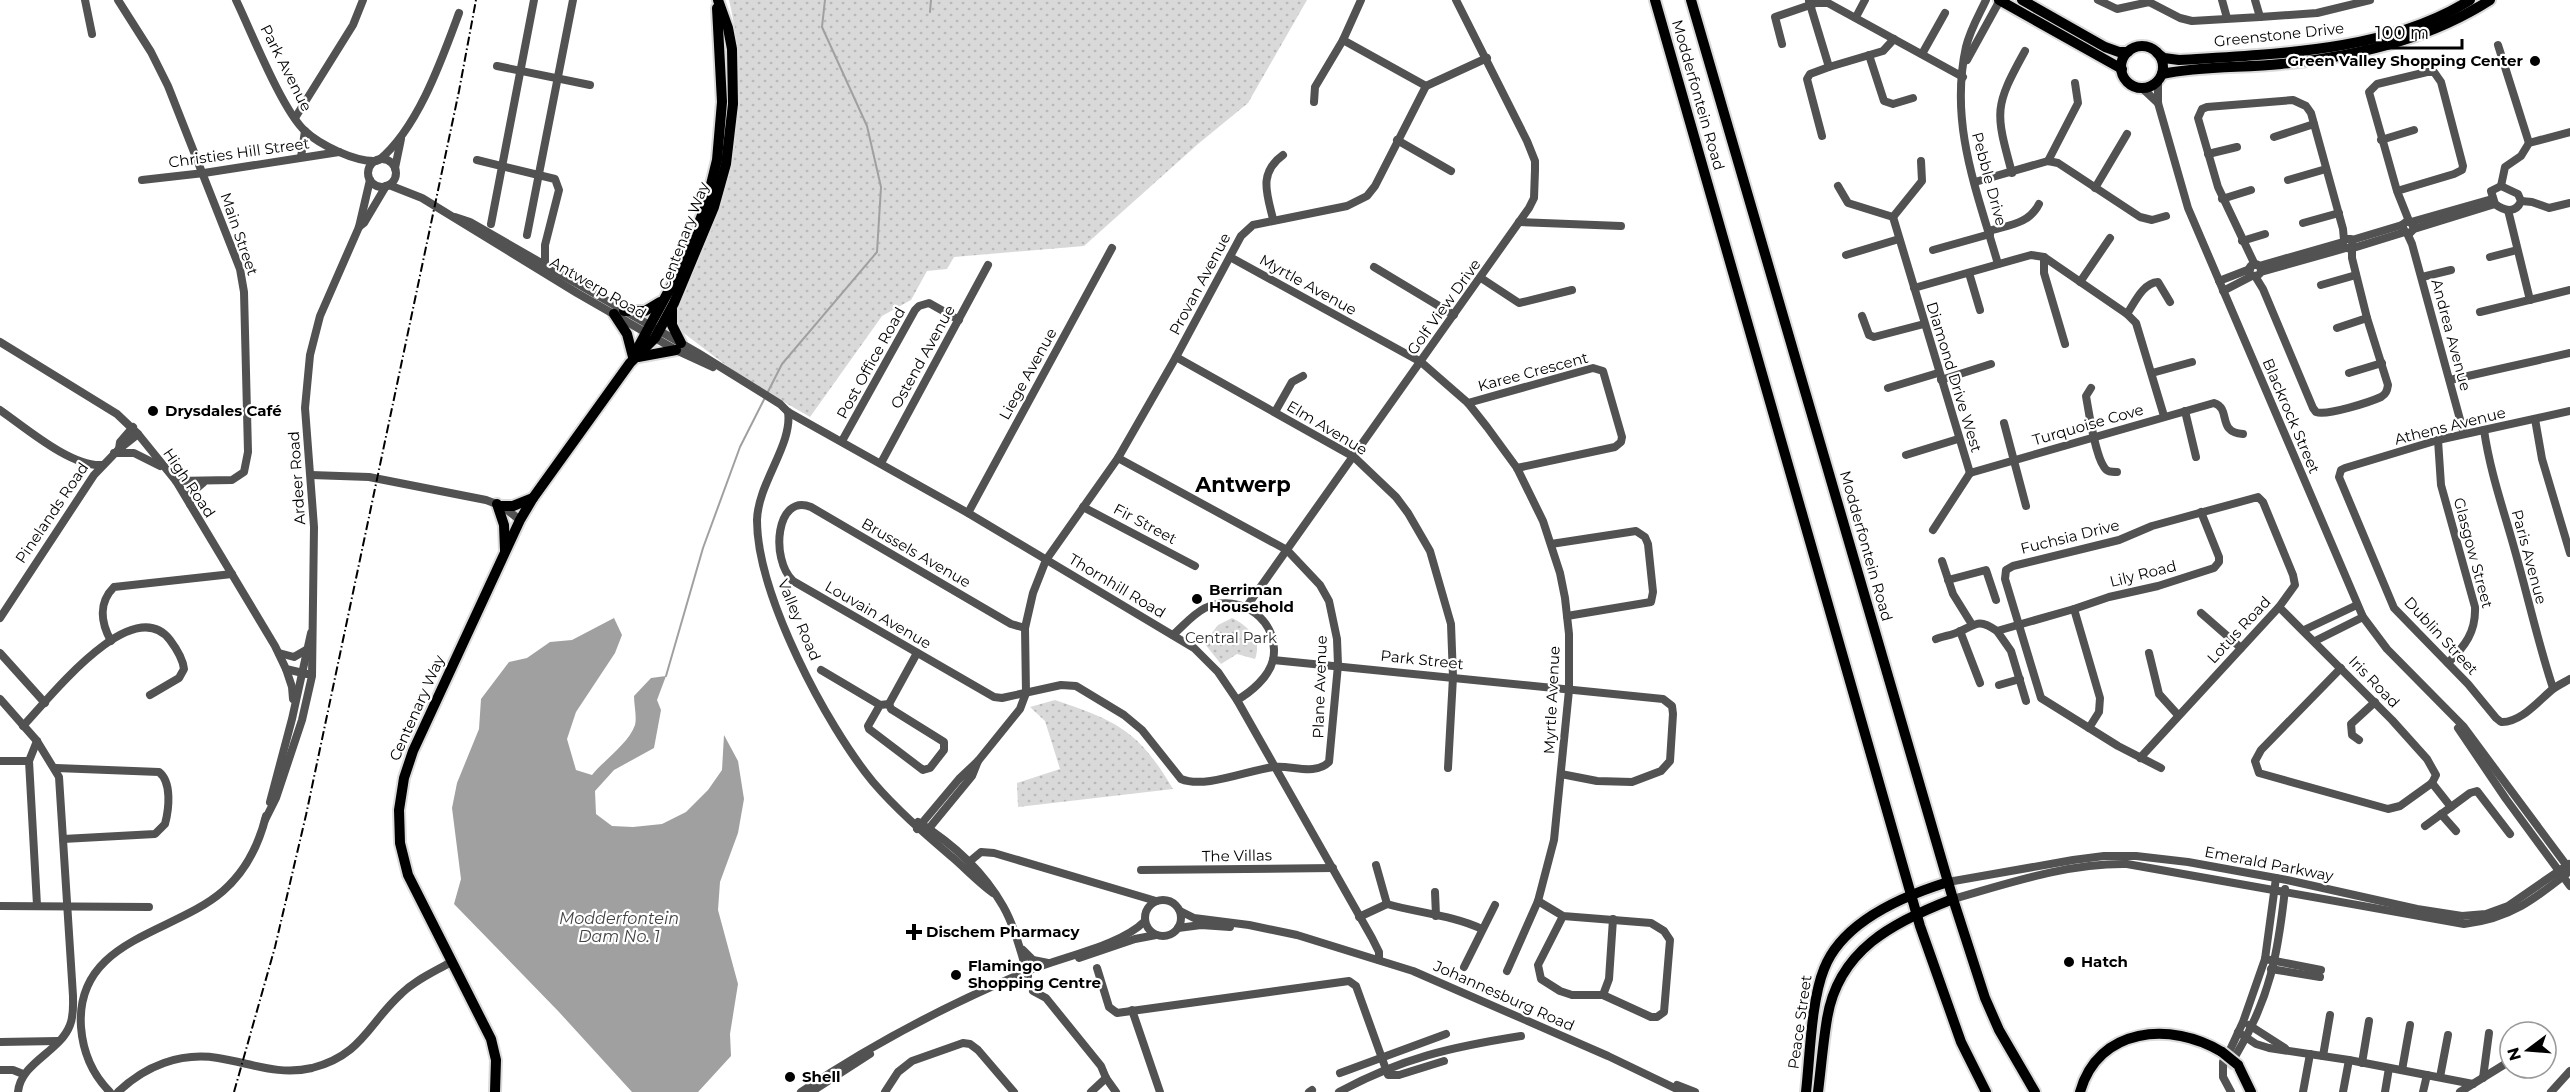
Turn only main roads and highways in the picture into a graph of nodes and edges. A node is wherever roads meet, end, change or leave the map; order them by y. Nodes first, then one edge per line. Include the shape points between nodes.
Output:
1 (718, 0) edge
2 (1655, 0) edge
3 (1693, 0) edge
4 (2000, 0) edge
5 (2022, 0) edge
6 (2470, 0) edge
7 (2490, 0) edge
8 (2128, 52) junction
9 (2157, 53) junction
10 (2122, 69) junction
11 (2160, 77) junction
12 (669, 301) junction
13 (633, 359) junction
14 (533, 498) junction
15 (505, 554) junction
16 (1948, 882) junction
17 (1911, 894) junction
18 (1953, 899) junction
19 (1917, 913) junction
20 (1819, 1087) edge
21 (495, 1091) edge
22 (1806, 1092) edge
23 (1986, 1092) edge
24 (2035, 1092) edge
25 (2080, 1092) edge
26 (2251, 1092) edge

1 - 12 main road, Centenary Way via 732,49 732,114 726,164 714,207
2 - 17 main road, Modderfontein Road
3 - 16 main road, Modderfontein Road
4 - 10 main road
5 - 8 main road via 2105,47
6 - 9 main road, Greenstone Drive via 2420,24 2325,47 2179,60
7 - 11 main road, Greenstone Drive via 2439,28 2378,47 2282,64
8 - 9 main road via 2139,46
8 - 10 main road
9 - 11 main road via 2163,63
10 - 11 main road via 2129,84 2142,88 2153,85
12 - 13 main road, Centenary Way
12 - 13 main road via 678,346
12 - 13 main road via 645,311 619,313
13 - 14 main road, Centenary Way
14 - 15 main road, Centenary Way
14 - 15 main road via 513,506 499,505
15 - 21 main road, Centenary Way via 413,751 400,795 398,826 403,860 416,895 491,1039 496,1060
16 - 17 main road, Peace Street
16 - 18 main road, Modderfontein Road
17 - 19 main road, Modderfontein Road
17 - 22 main road, Peace Street via 1869,918 1845,938 1824,968 1818,986
18 - 19 main road, Peace Street
18 - 24 main road, Modderfontein Road via 1990,1008
19 - 20 main road, Peace Street via 1864,947 1844,971 1831,999
19 - 23 main road, Modderfontein Road via 1961,1042
25 - 26 main road via 2088,1072 2103,1054 2135,1037 2160,1034 2200,1041 2229,1059 2244,1073

